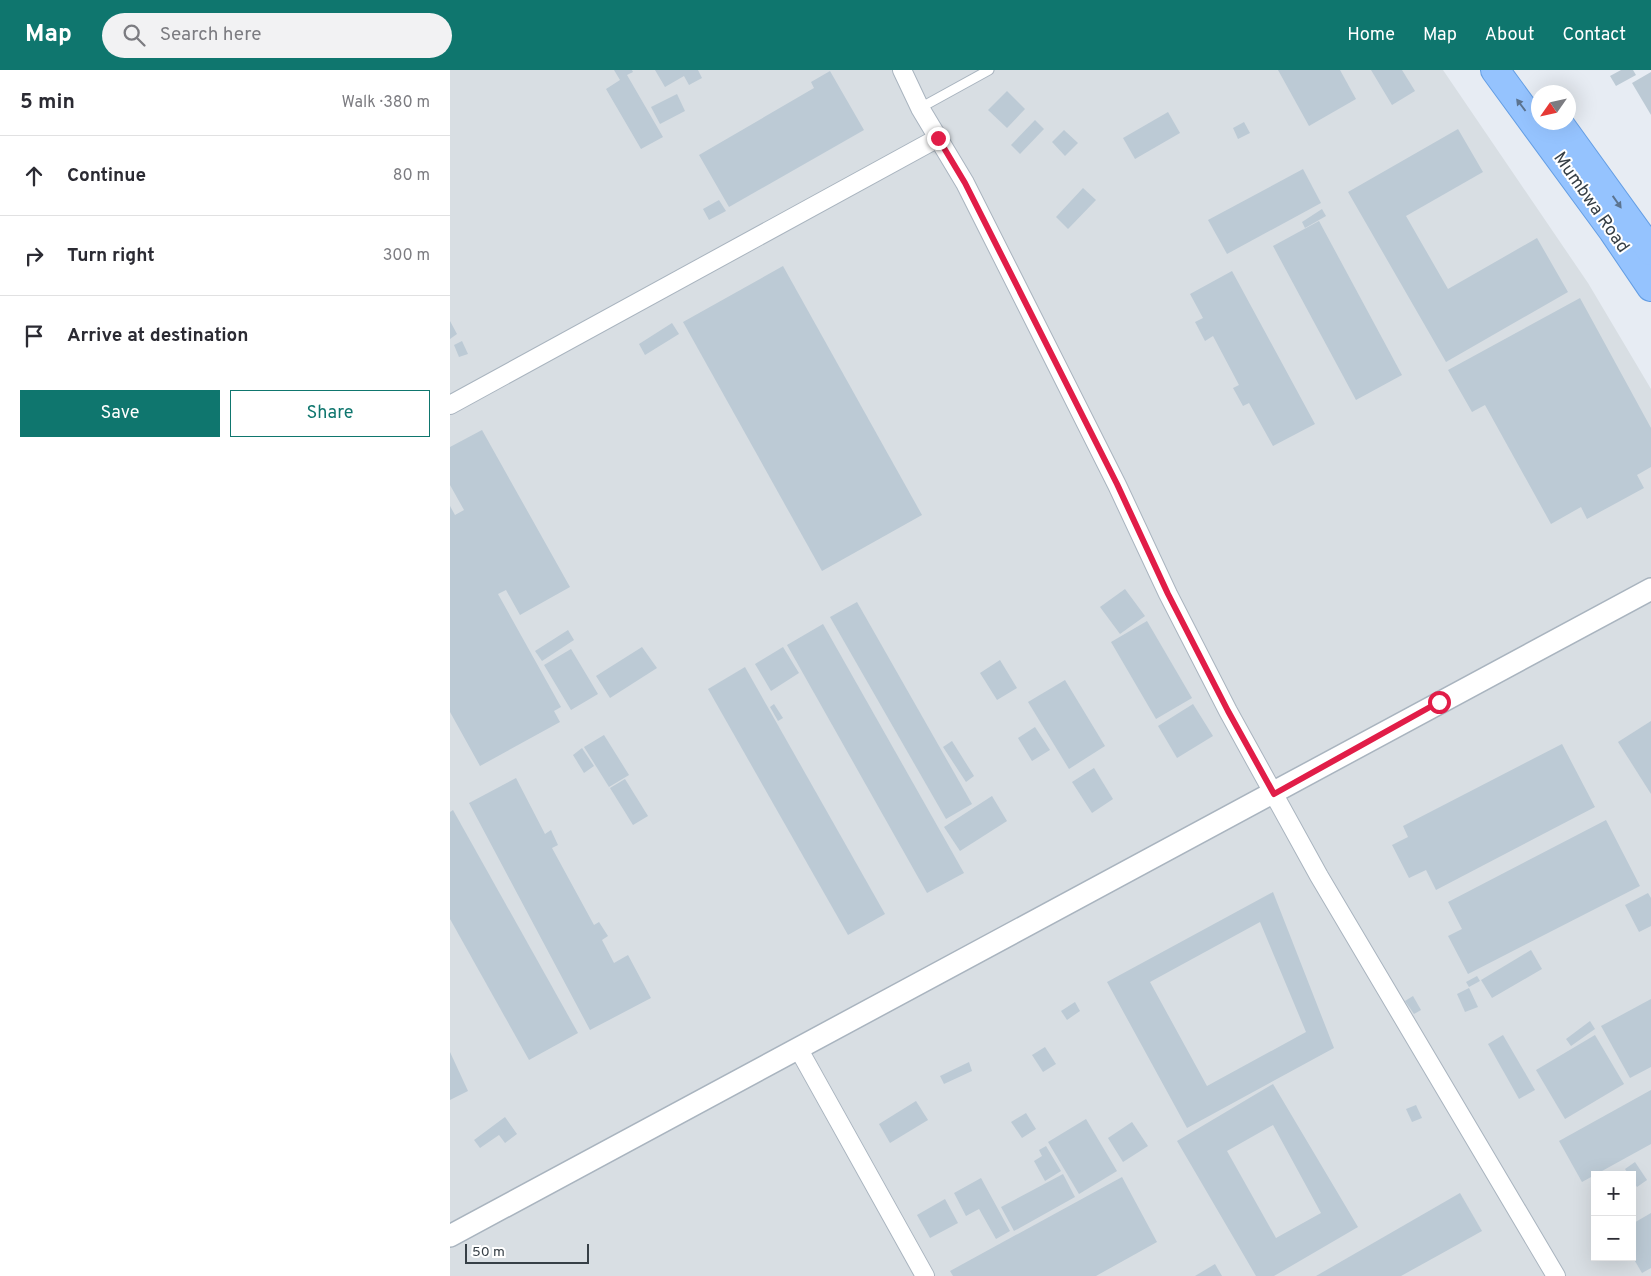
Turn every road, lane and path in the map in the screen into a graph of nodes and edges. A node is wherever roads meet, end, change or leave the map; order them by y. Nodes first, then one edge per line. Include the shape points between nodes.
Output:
1 (902, 70) edge
2 (989, 70) edge
3 (1495, 70) edge
4 (1517, 70) edge
5 (1531, 89) edge
6 (920, 108) junction
7 (1564, 130) edge
8 (938, 138) junction
9 (1651, 251) edge
10 (1651, 287) edge
11 (450, 405) edge
12 (1651, 589) edge
13 (1274, 794) junction
14 (798, 1048) junction
15 (450, 1236) edge
16 (925, 1276) edge
17 (1556, 1276) edge

1 - 6 street
2 - 6 lane
10 -> 3 main road, Mumbwa Road
4 - 5 main road
6 - 8 street
7 -> 9 main road, Mumbwa Road
8 - 11 street
8 - 13 street via 965,183 1117,484 1168,594
12 - 13 street
13 - 14 street
13 - 17 street via 1319,876
14 - 15 street
14 - 16 street

